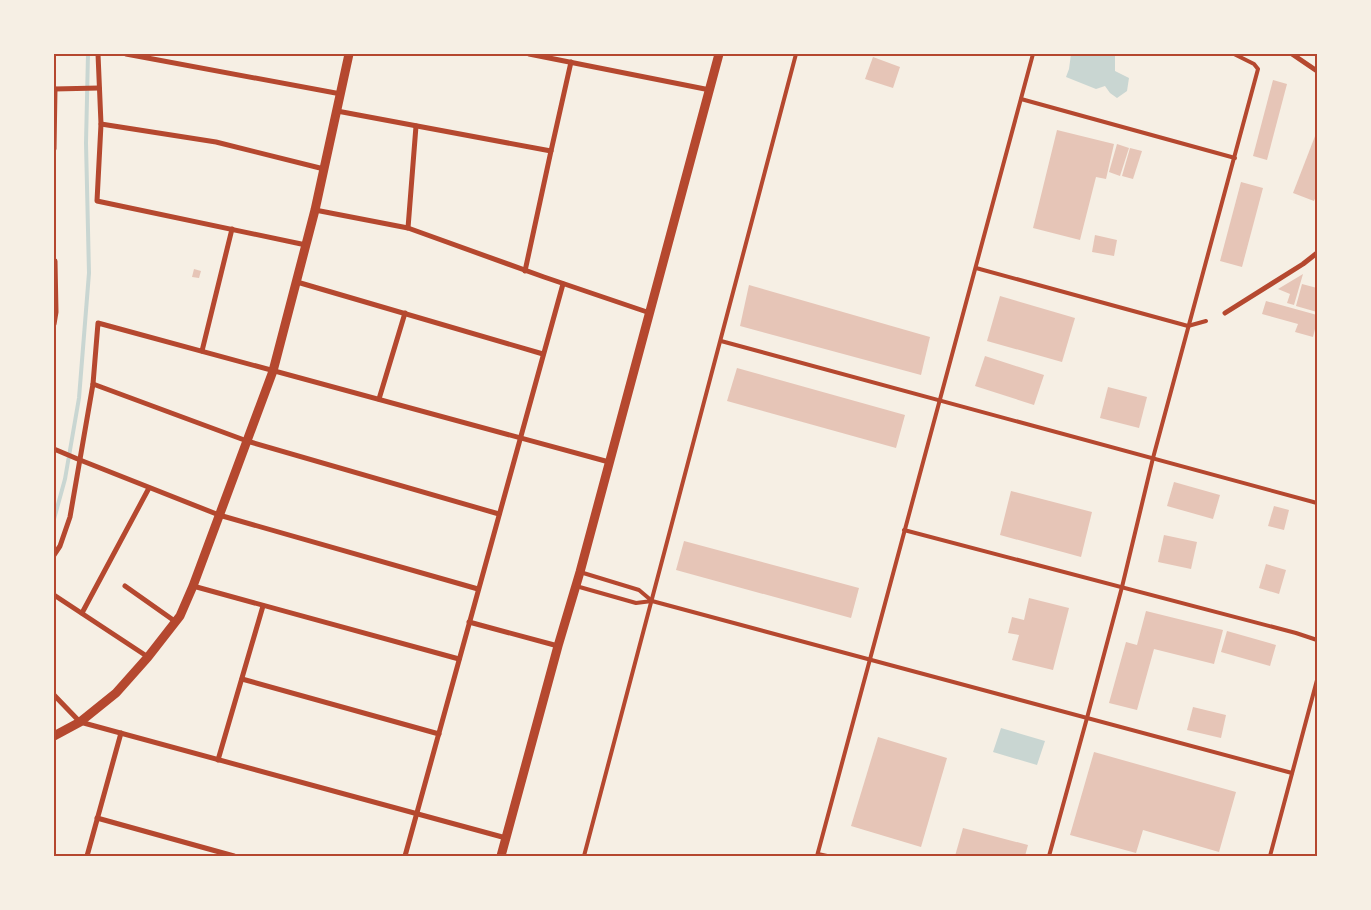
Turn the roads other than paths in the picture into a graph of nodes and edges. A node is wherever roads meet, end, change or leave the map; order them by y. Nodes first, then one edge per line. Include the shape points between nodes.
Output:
1 (98, 54) edge
2 (126, 54) edge
3 (349, 54) edge
4 (528, 54) edge
5 (719, 54) edge
6 (796, 54) edge
7 (1033, 54) edge
8 (1234, 54) edge
9 (1292, 54) edge
10 (571, 62) junction
11 (1317, 70) edge
12 (99, 88) junction
13 (54, 89) edge
14 (710, 90) junction
15 (341, 94) junction
16 (1021, 99) junction
17 (337, 111) junction
18 (101, 124) junction
19 (416, 126) junction
20 (54, 149) edge
21 (551, 151) junction
22 (1235, 158) junction
23 (325, 169) junction
24 (315, 210) junction
25 (408, 228) junction
26 (232, 229) junction
27 (306, 245) junction
28 (1317, 253) edge
29 (54, 261) edge
30 (976, 268) junction
31 (526, 271) junction
32 (296, 282) junction
33 (563, 284) junction
34 (650, 313) junction
35 (1225, 313) dead end
36 (405, 314) junction
37 (1206, 321) dead end
38 (54, 324) edge
39 (1188, 326) junction
40 (721, 341) junction
41 (202, 351) junction
42 (544, 354) junction
43 (273, 371) junction
44 (93, 384) junction
45 (380, 400) junction
46 (940, 401) junction
47 (520, 438) junction
48 (247, 441) junction
49 (54, 449) edge
50 (1153, 458) junction
51 (80, 460) junction
52 (609, 462) junction
53 (149, 488) junction
54 (1317, 503) edge
55 (499, 514) junction
56 (219, 515) junction
57 (904, 530) junction
58 (54, 555) edge
59 (580, 572) junction
60 (125, 586) dead end
61 (192, 586) junction
62 (576, 586) junction
63 (1122, 587) junction
64 (478, 589) junction
65 (54, 595) edge
66 (652, 601) junction
67 (263, 606) junction
68 (82, 613) junction
69 (176, 622) junction
70 (469, 622) junction
71 (1317, 640) edge
72 (558, 646) junction
73 (148, 657) junction
74 (459, 659) junction
75 (868, 660) junction
76 (242, 679) junction
77 (1317, 680) edge
78 (54, 695) edge
79 (1087, 718) junction
80 (80, 722) junction
81 (121, 733) junction
82 (438, 734) junction
83 (54, 736) edge
84 (218, 760) junction
85 (1292, 772) junction
86 (416, 814) junction
87 (97, 818) junction
88 (506, 838) junction
89 (817, 855) edge
90 (87, 856) edge
91 (234, 856) edge
92 (405, 856) edge
93 (501, 856) edge
94 (584, 856) edge
95 (827, 856) edge
96 (1049, 856) edge
97 (1270, 856) edge

1 - 12 street
2 - 15 street
3 - 15 street
4 - 10 street
5 - 14 street
6 - 40 lane
7 - 16 lane
8 - 22 lane via 1258,69
9 - 11 street
10 - 14 street
10 - 21 street
12 - 13 street
12 - 18 street
13 - 20 street
14 - 34 street
15 - 17 street
16 - 22 lane
16 - 30 lane
17 - 19 street
17 - 23 street
18 - 23 street via 216,142
18 - 26 street via 97,200
19 - 21 street
19 - 25 street
21 - 31 street
22 - 39 lane
23 - 24 street
24 - 25 street
24 - 27 street
25 - 31 street
26 - 27 street
26 - 41 street
27 - 32 street
28 - 35 street
29 - 38 street
30 - 39 lane
30 - 46 lane
31 - 33 street
32 - 36 street
32 - 43 street
33 - 34 street
33 - 42 street
34 - 52 street
36 - 42 street
36 - 45 street
37 - 39 lane
39 - 50 lane
40 - 46 lane
40 - 66 lane
41 - 43 street
41 - 44 street via 98,323
42 - 47 street
43 - 45 street
43 - 48 street
44 - 48 street
44 - 51 street
45 - 47 street
46 - 50 lane
46 - 57 lane
47 - 52 street
47 - 55 street
48 - 55 street
48 - 56 street
49 - 51 street
50 - 54 lane
50 - 63 lane
51 - 53 street
51 - 58 street via 70,517
52 - 59 street
53 - 56 street
53 - 68 street
55 - 64 street
56 - 61 street
56 - 64 street
57 - 63 lane
57 - 75 lane
59 - 62 street
59 - 66 lane via 639,590
60 - 69 street
61 - 67 street
61 - 69 street
62 - 66 lane via 636,603
62 - 72 street
63 - 71 lane
63 - 79 lane
64 - 70 street
65 - 68 street
66 - 75 lane
66 - 94 lane
67 - 74 street
67 - 76 street
68 - 73 street
69 - 73 street
70 - 72 street
70 - 74 street
72 - 88 street
73 - 80 street via 116,693
74 - 82 street
75 - 79 lane
75 - 89 lane
76 - 82 street
76 - 84 street
77 - 85 lane
78 - 80 street
79 - 85 lane
79 - 96 lane
80 - 81 street
80 - 83 street
81 - 84 street
81 - 87 street
82 - 86 street
84 - 86 street
85 - 97 lane
86 - 88 street
86 - 92 street
87 - 90 street
87 - 91 street
88 - 93 street
89 - 95 lane

